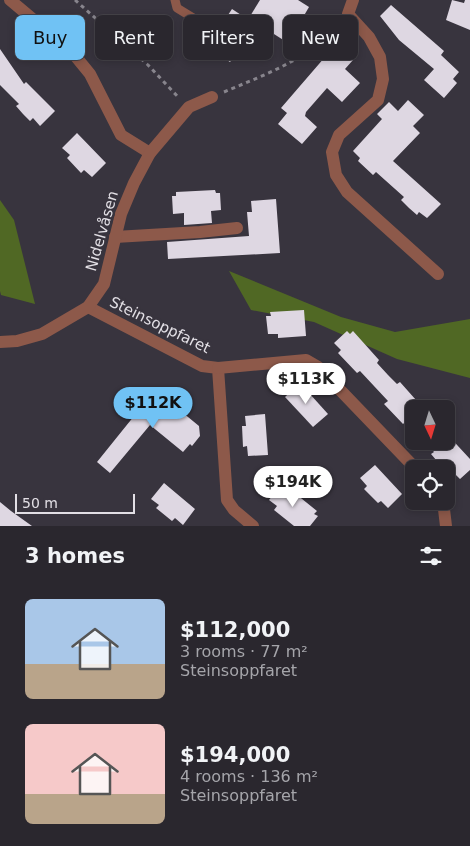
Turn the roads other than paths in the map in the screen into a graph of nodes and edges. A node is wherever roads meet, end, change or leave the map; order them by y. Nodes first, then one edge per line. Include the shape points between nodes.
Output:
1 (10, 0) edge
2 (175, 0) edge
3 (353, 0) edge
4 (188, 15) edge
5 (212, 98) road end
6 (150, 153) junction
7 (237, 228) dead end
8 (115, 237) junction
9 (438, 274) dead end
10 (88, 307) junction
11 (0, 342) edge
12 (218, 368) junction
13 (407, 460) edge
14 (444, 510) edge
15 (254, 526) edge
16 (446, 526) edge

1 - 6 street via 72,52 90,74 120,136
2 - 4 lane via 177,8
3 - 9 street via 348,14 369,37 380,57 383,79 378,100 339,136 332,152 336,175 347,192
5 - 6 street, Nidelvåsen via 189,107
6 - 8 street, Nidelvåsen via 124,206
7 - 8 street
8 - 10 street, Nidelvåsen via 104,284
10 - 11 street, Nidelvåsen via 42,334
10 - 12 street, Steinsoppfaret via 202,366
12 - 13 street, Steinsoppfaret via 306,360 318,367
12 - 15 street, Steinsoppfaret via 227,500
14 - 16 street

